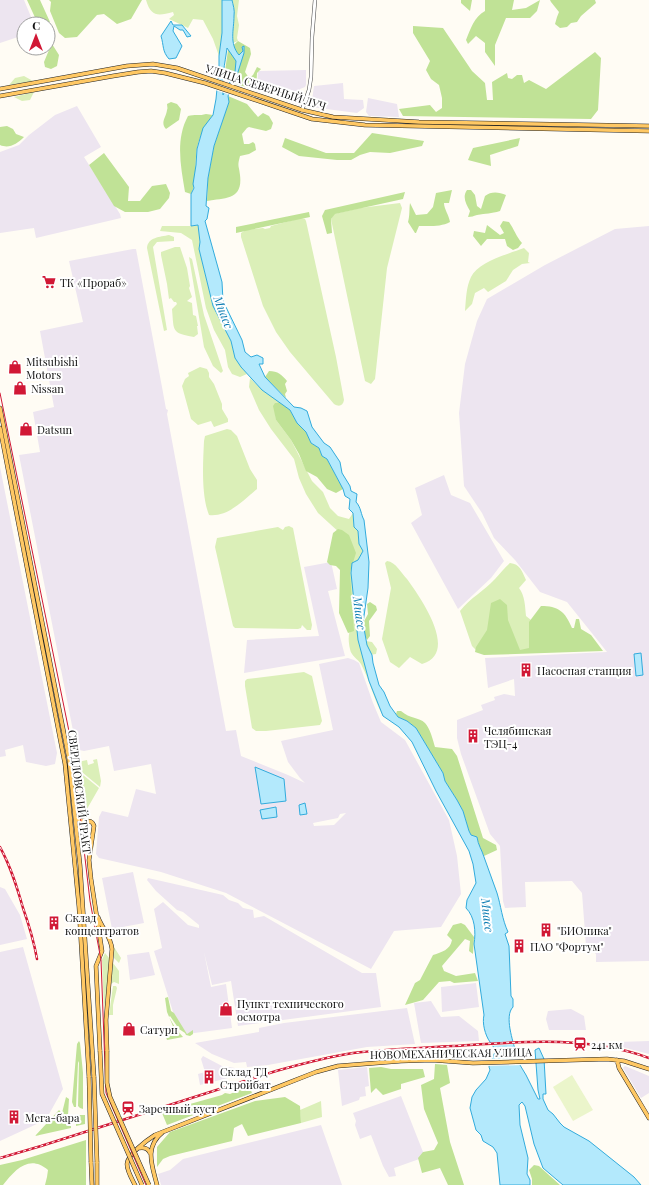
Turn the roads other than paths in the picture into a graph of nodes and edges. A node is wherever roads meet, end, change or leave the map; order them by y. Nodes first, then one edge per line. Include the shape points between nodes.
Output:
1 (315, 0) edge
2 (0, 89) edge
3 (0, 96) edge
4 (302, 110) junction
5 (649, 126) edge
6 (649, 131) edge
7 (0, 408) edge
8 (0, 428) edge
9 (66, 782) junction
10 (72, 782) junction
11 (76, 817) junction
12 (81, 822) junction
13 (77, 830) junction
14 (95, 908) junction
15 (617, 1060) junction
16 (649, 1070) edge
17 (649, 1118) edge
18 (167, 1129) junction
19 (139, 1148) junction
20 (151, 1158) junction
21 (92, 1185) edge
22 (97, 1185) edge
23 (135, 1185) edge
24 (142, 1185) edge
25 (149, 1185) edge
26 (157, 1185) edge

1 - 4 street via 311,77
2 - 4 main road, УЛИЦА СЕВЕРНЫЙ ЛУЧ via 127,66 153,64 177,68
3 - 6 main road, УЛИЦА СЕВЕРНЫЙ ЛУЧ via 151,71 165,72 205,83 312,119 365,125
4 - 5 main road, УЛИЦА СЕВЕРНЫЙ ЛУЧ via 333,117 373,120
7 - 10 main road, СВЕРДЛОВСКИЙ ТРАКТ
8 - 9 main road, СВЕРДЛОВСКИЙ ТРАКТ
9 - 10 main road
9 - 21 main road, СВЕРДЛОВСКИЙ ТРАКТ, bridge via 79,907 89,1077
10 - 11 main road, СВЕРДЛОВСКИЙ ТРАКТ
11 - 12 main road
11 - 13 main road, СВЕРДЛОВСКИЙ ТРАКТ
12 - 13 main road
12 - 14 main road via 90,821 94,824 90,860
13 - 22 main road, СВЕРДЛОВСКИЙ ТРАКТ, bridge via 94,1077
14 - 24 main road, bridge via 102,951 96,966 102,1094
14 - 25 main road, bridge via 100,924 110,938 112,949 106,1020 107,1083 110,1097
15 - 16 main road, НОВОМЕХАНИЧЕСКАЯ УЛИЦА
15 - 17 main road via 619,1068
15 - 18 main road, НОВОМЕХАНИЧЕСКАЯ УЛИЦА via 473,1063 421,1060 338,1066
18 - 19 main road
18 - 20 main road via 152,1144
19 - 20 main road via 144,1147 149,1151
19 - 23 main road via 130,1156 127,1165
20 - 26 main road

